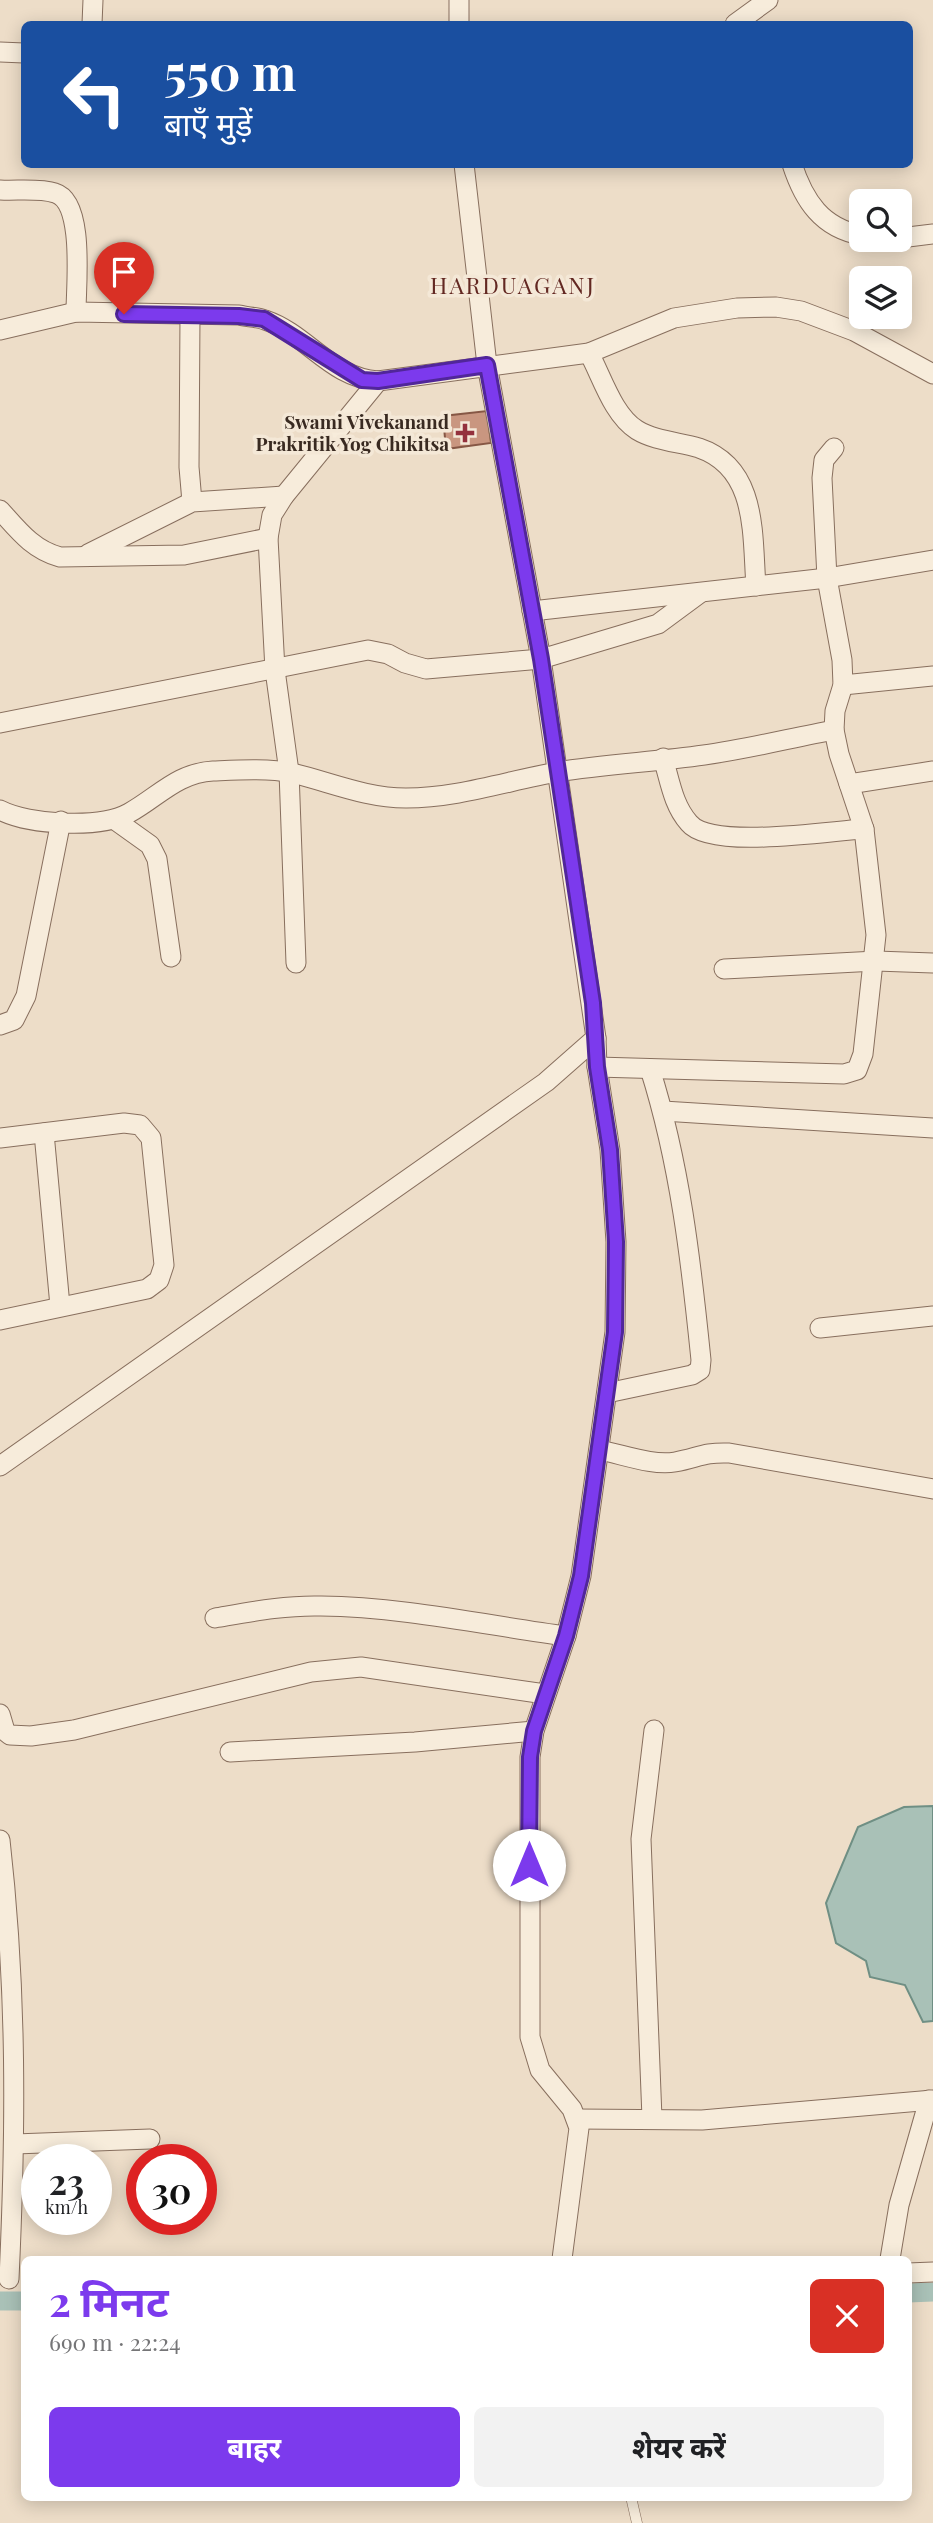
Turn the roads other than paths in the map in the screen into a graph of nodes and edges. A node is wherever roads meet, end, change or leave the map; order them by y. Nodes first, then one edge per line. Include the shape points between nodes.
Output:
1 (93, 0) edge
2 (459, 0) edge
3 (760, 12) edge
4 (92, 21) edge
5 (459, 21) edge
6 (741, 21) edge
7 (0, 52) edge
8 (21, 54) edge
9 (464, 168) edge
10 (794, 168) edge
11 (0, 190) edge
12 (849, 232) edge
13 (933, 234) edge
14 (912, 236) edge
15 (76, 312) junction
16 (190, 316) junction
17 (0, 330) edge
18 (589, 352) junction
19 (487, 365) junction
20 (933, 374) edge
21 (378, 381) junction
22 (834, 447) dead end
23 (284, 496) junction
24 (192, 502) junction
25 (0, 510) edge
26 (268, 538) junction
27 (81, 558) junction
28 (933, 560) edge
29 (827, 578) junction
30 (757, 586) junction
31 (700, 593) junction
32 (532, 611) junction
33 (541, 659) junction
34 (275, 670) junction
35 (933, 676) edge
36 (843, 685) junction
37 (0, 723) edge
38 (834, 730) junction
39 (663, 758) junction
40 (933, 771) edge
41 (289, 772) junction
42 (557, 772) junction
43 (849, 784) junction
44 (0, 810) edge
45 (115, 820) junction
46 (61, 821) junction
47 (863, 829) junction
48 (171, 957) dead end
49 (876, 961) junction
50 (296, 963) dead end
51 (933, 963) edge
52 (724, 969) dead end
53 (0, 1025) edge
54 (596, 1038) junction
55 (597, 1067) junction
56 (650, 1069) junction
57 (663, 1111) junction
58 (933, 1128) edge
59 (44, 1133) junction
60 (0, 1138) edge
61 (60, 1306) junction
62 (933, 1316) edge
63 (0, 1320) edge
64 (820, 1328) dead end
65 (607, 1393) junction
66 (599, 1450) junction
67 (0, 1466) edge
68 (933, 1489) edge
69 (215, 1618) dead end
70 (566, 1636) junction
71 (545, 1694) junction
72 (0, 1714) edge
73 (654, 1730) dead end
74 (534, 1731) junction
75 (6, 1742) edge
76 (230, 1752) dead end
77 (0, 1839) edge
78 (931, 2100) edge
79 (652, 2118) junction
80 (577, 2119) junction
81 (150, 2139) dead end
82 (15, 2144) junction
83 (562, 2256) edge
84 (891, 2256) edge
85 (933, 2272) edge
86 (912, 2273) edge
87 (11, 2279) edge
88 (632, 2501) edge
89 (638, 2523) edge

1 - 4 street
2 - 5 street
3 - 6 street
7 - 8 street
9 - 19 street
10 - 12 street via 805,198 819,215
11 - 15 street via 55,192 68,200 75,215
13 - 14 street
15 - 16 street
15 - 17 street
16 - 21 street via 264,319 345,372
16 - 24 street
18 - 19 street
18 - 20 street via 674,318 776,307 854,331
18 - 30 street via 620,413 636,429 713,453 743,484 750,506
19 - 21 street
19 - 32 street
21 - 23 street
22 - 29 street via 824,460 822,478
23 - 24 street
23 - 26 street via 272,515
24 - 27 street
25 - 27 street via 44,553
26 - 27 street via 184,555
26 - 34 street
28 - 29 street
29 - 30 street
29 - 36 street
30 - 31 street
31 - 32 street
31 - 33 street via 658,624
32 - 33 street
33 - 34 street via 426,669 368,650
33 - 42 street
34 - 37 street
34 - 41 street
35 - 36 street
36 - 38 street
38 - 39 street via 704,755
38 - 43 street
39 - 42 street
39 - 47 street via 677,807 691,826 710,836
40 - 43 street
41 - 42 street via 369,794 405,798
41 - 45 street via 188,775
41 - 50 street
42 - 54 street
43 - 47 street
44 - 46 street
45 - 46 street
45 - 48 street via 144,840 157,859
46 - 53 street via 26,996 14,1020
47 - 49 street via 875,911
49 - 51 street
49 - 52 street
49 - 56 street via 857,1070 845,1074
54 - 55 street
54 - 67 street via 546,1082
55 - 56 street
55 - 65 street via 610,1150 616,1242 615,1332
56 - 57 street
57 - 58 street
57 - 65 street via 684,1204 700,1370 692,1376
59 - 60 street
59 - 61 street
59 - 61 street via 140,1125 151,1138 164,1265 159,1280 146,1289
61 - 63 street
62 - 64 street
65 - 66 street
66 - 68 street via 676,1462 709,1452 729,1453
66 - 70 street via 581,1576
69 - 70 street via 331,1606
70 - 71 street
71 - 74 street
71 - 75 street via 346,1667
72 - 75 street
73 - 79 street via 641,1839
74 - 76 street
74 - 80 street via 530,1757 530,2037 540,2070
77 - 82 street via 12,1939
78 - 79 street via 702,2120
78 - 84 street via 905,2181
79 - 80 street
80 - 83 street via 577,2163
81 - 82 street
82 - 87 street
85 - 86 street
88 - 89 lane

